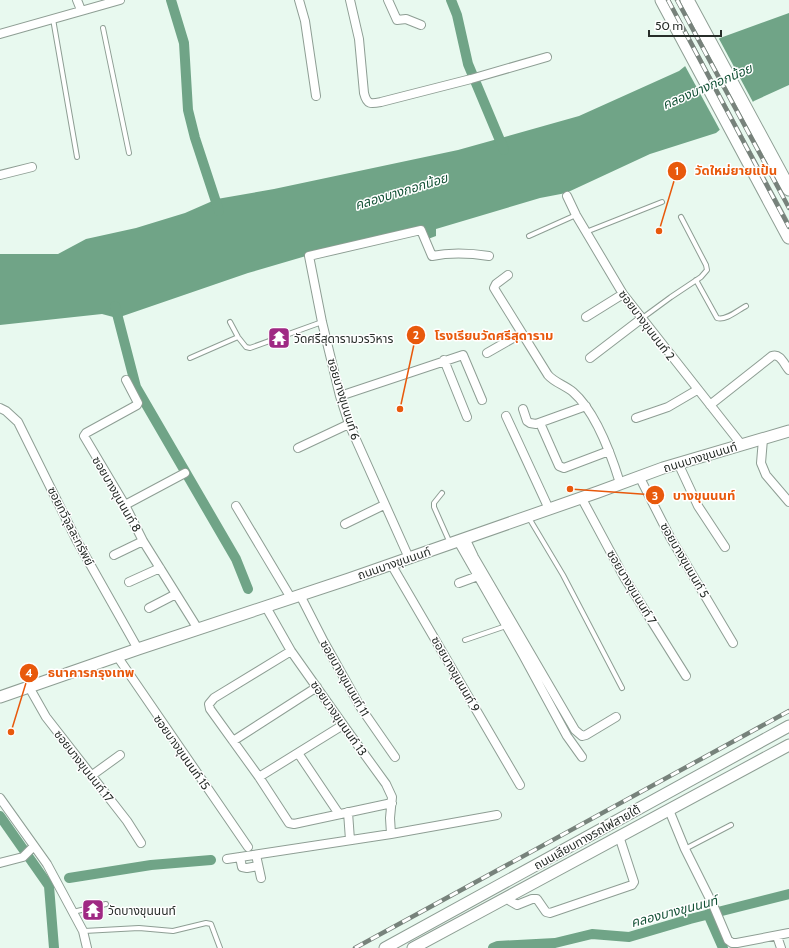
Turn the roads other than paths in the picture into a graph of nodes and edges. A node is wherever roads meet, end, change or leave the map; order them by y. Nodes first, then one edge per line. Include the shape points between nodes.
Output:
1 (77, 0) edge
2 (120, 0) edge
3 (299, 0) edge
4 (350, 0) edge
5 (388, 0) edge
6 (662, 0) edge
7 (686, 0) edge
8 (81, 10) junction
9 (53, 19) junction
10 (421, 25) dead end
11 (103, 28) dead end
12 (0, 34) edge
13 (547, 56) dead end
14 (316, 96) dead end
15 (129, 153) dead end
16 (77, 158) dead end
17 (32, 167) dead end
18 (0, 175) edge
19 (789, 189) edge
20 (567, 196) dead end
21 (662, 202) dead end
22 (576, 215) junction
23 (681, 217) dead end
24 (586, 232) junction
25 (529, 236) dead end
26 (789, 237) edge
27 (489, 256) dead end
28 (508, 275) dead end
29 (696, 280) junction
30 (623, 294) junction
31 (746, 306) dead end
32 (586, 317) dead end
33 (641, 319) junction
34 (230, 322) dead end
35 (322, 322) junction
36 (522, 333) junction
37 (238, 337) junction
38 (487, 353) dead end
39 (190, 358) dead end
40 (590, 358) dead end
41 (444, 360) junction
42 (789, 370) edge
43 (126, 380) dead end
44 (697, 390) junction
45 (340, 396) junction
46 (482, 400) dead end
47 (710, 405) junction
48 (586, 406) junction
49 (0, 408) edge
50 (523, 409) dead end
51 (506, 416) dead end
52 (467, 417) dead end
53 (636, 418) dead end
54 (540, 423) junction
55 (349, 424) junction
56 (789, 431) edge
57 (763, 439) junction
58 (741, 444) junction
59 (298, 448) dead end
60 (609, 451) junction
61 (678, 463) junction
62 (185, 473) dead end
63 (639, 476) junction
64 (620, 483) junction
65 (442, 493) dead end
66 (581, 497) junction
67 (789, 502) edge
68 (125, 505) junction
69 (384, 505) junction
70 (236, 506) dead end
71 (549, 509) junction
72 (528, 516) junction
73 (345, 524) dead end
74 (143, 540) junction
75 (458, 541) junction
76 (725, 548) dead end
77 (114, 555) dead end
78 (409, 558) junction
79 (391, 564) junction
80 (160, 568) junction
81 (478, 576) junction
82 (129, 582) dead end
83 (459, 583) dead end
84 (176, 594) junction
85 (296, 597) junction
86 (266, 607) junction
87 (149, 608) dead end
88 (506, 626) junction
89 (198, 628) junction
90 (465, 640) dead end
91 (733, 643) dead end
92 (138, 648) junction
93 (291, 650) junction
94 (117, 656) junction
95 (686, 676) dead end
96 (29, 687) junction
97 (317, 687) junction
98 (622, 688) dead end
99 (0, 697) edge
100 (616, 717) dead end
101 (343, 725) junction
102 (789, 726) edge
103 (233, 741) junction
104 (789, 745) edge
105 (298, 753) junction
106 (120, 755) dead end
107 (395, 757) dead end
108 (582, 757) dead end
109 (91, 776) junction
110 (259, 777) junction
111 (520, 785) dead end
112 (0, 798) edge
113 (392, 803) junction
114 (669, 810) junction
115 (343, 813) junction
116 (497, 815) dead end
117 (731, 825) dead end
118 (391, 834) junction
119 (619, 836) junction
120 (350, 840) junction
121 (141, 842) dead end
122 (34, 846) junction
123 (248, 847) dead end
124 (685, 850) junction
125 (256, 855) junction
126 (240, 857) junction
127 (227, 859) dead end
128 (0, 863) edge
129 (258, 866) junction
130 (261, 878) dead end
131 (508, 896) junction
132 (106, 904) dead end
133 (73, 912) junction
134 (83, 931) junction
135 (789, 933) edge
136 (777, 936) junction
137 (87, 948) edge
138 (220, 948) edge
139 (385, 948) edge
140 (413, 948) edge
141 (781, 948) edge

1 - 8 street
2 - 8 street via 99,10
3 - 14 street via 305,21
4 - 13 street via 358,39 364,93 368,102 389,100 471,79
5 - 10 street via 397,20 406,19
6 - 26 main road
7 - 19 main road
8 - 9 street
9 - 12 street
9 - 16 lane
11 - 15 lane
17 - 18 street
20 - 22 street, ซอยบางขุนนนท์ 2
21 - 24 lane
22 - 24 street, ซอยบางขุนนนท์ 2
22 - 25 lane
23 - 29 lane via 707,268
24 - 30 street, ซอยบางขุนนนท์ 2
27 - 35 street, ซอยบางขุนนนท์ 6 via 470,253 432,256 420,230 309,256
28 - 36 street via 494,288
29 - 31 lane via 717,318 725,318
29 - 33 lane
30 - 32 street
30 - 33 street, ซอยบางขุนนนท์ 2
33 - 40 street
33 - 44 street, ซอยบางขุนนนท์ 2
34 - 37 lane
35 - 37 lane via 250,348 246,348
35 - 45 street, ซอยบางขุนนนท์ 6
36 - 38 street
36 - 48 street via 548,375 574,392
37 - 39 lane
41 - 45 street
41 - 46 street via 463,354
41 - 52 street
42 - 47 street via 778,356 772,356
43 - 68 street, ซอยบางขุนนนท์ 8 via 137,405 84,436
44 - 47 street, ซอยบางขุนนนท์ 2
44 - 53 street via 668,407
45 - 55 street, ซอยบางขุนนนท์ 6
47 - 58 street, ซอยบางขุนนนท์ 2
48 - 54 street
48 - 60 street
49 - 92 street, ซอยทวีจุลละทรัพย์ via 18,422 77,541
50 - 54 street via 527,421
51 - 71 street
54 - 60 street via 561,468
55 - 59 street
55 - 69 street, ซอยบางขุนนนท์ 6
56 - 57 main road, ถนนบางขุนนนท์
57 - 58 main road, ถนนบางขุนนนท์
57 - 67 street via 760,463 766,475
58 - 61 main road, ถนนบางขุนนนท์
60 - 64 street
61 - 63 main road, ถนนบางขุนนนท์
61 - 76 street via 698,506
62 - 68 street
63 - 64 main road, ถนนบางขุนนนท์
63 - 91 street, ซอยบางขุนนนท์ 5 via 670,537
64 - 66 main road, ถนนบางขุนนนท์
65 - 75 lane via 434,507
66 - 71 main road, ถนนบางขุนนนท์
66 - 95 street, ซอยบางขุนนนท์ 7 via 624,577
68 - 74 street, ซอยบางขุนนนท์ 8
69 - 73 street
69 - 78 street, ซอยบางขุนนนท์ 6
70 - 85 street, ซอยบางขุนนนท์ 11
71 - 72 main road, ถนนบางขุนนนท์
72 - 75 main road, ถนนบางขุนนนท์
72 - 98 lane via 563,575
74 - 77 street
74 - 80 street, ซอยบางขุนนนท์ 8
75 - 78 main road, ถนนบางขุนนนท์
75 - 81 street
75 - 100 street via 474,557 579,735 586,735
78 - 79 main road, ถนนบางขุนนนท์
79 - 85 main road, ถนนบางขุนนนท์
79 - 111 street, ซอยบางขุนนนท์ 9
80 - 82 street
80 - 84 street, ซอยบางขุนนนท์ 8
81 - 83 street
81 - 88 street
84 - 87 street
84 - 89 street, ซอยบางขุนนนท์ 8
85 - 86 main road, ถนนบางขุนนนท์
85 - 107 street, ซอยบางขุนนนท์ 11 via 361,708
86 - 89 main road, ถนนบางขุนนนท์
86 - 93 street, ซอยบางขุนนนท์ 13
88 - 90 lane
88 - 108 street via 567,736
89 - 92 main road, ถนนบางขุนนนท์
92 - 94 main road, ถนนบางขุนนนท์
93 - 97 street, ซอยบางขุนนนท์ 13
93 - 103 street via 210,702 209,706
94 - 96 main road, ถนนบางขุนนนท์
94 - 123 street, ซอยบางขุนนนท์ 15
96 - 99 main road, ถนนบางขุนนนท์
96 - 109 street, ซอยบางขุนนนท์ 17 via 46,717
97 - 101 street, ซอยบางขุนนนท์ 13
97 - 103 street
101 - 105 street
101 - 113 street, ซอยบางขุนนนท์ 13 via 386,784
102 - 139 main road, ถนนเลียบทางรถไฟสายใต้
103 - 110 street
104 - 114 main road, ถนนเลียบทางรถไฟสายใต้
105 - 110 street
105 - 115 street
106 - 109 street
109 - 121 street, ซอยบางขุนนนท์ 17
110 - 115 street via 289,822 294,824
112 - 122 street
113 - 115 street
113 - 118 street, ซอยบางขุนนนท์ 13
114 - 119 main road, ถนนเลียบทางรถไฟสายใต้
114 - 124 street
115 - 120 street
116 - 118 street
117 - 124 lane
118 - 120 street
119 - 131 main road, ถนนเลียบทางรถไฟสายใต้
119 - 131 street via 634,882 632,885 550,913 546,912 537,899 517,905 510,901
120 - 125 street
122 - 128 street via 23,856
122 - 133 street via 47,864
124 - 136 street via 722,922 728,940 737,943
125 - 126 street
125 - 129 street
126 - 127 street
126 - 129 street via 242,867
129 - 130 street
131 - 140 main road, ถนนเลียบทางรถไฟสายใต้
132 - 133 lane
133 - 134 street
134 - 137 street
134 - 138 lane via 139,928 173,931 206,922 210,923
135 - 136 street
136 - 141 street

